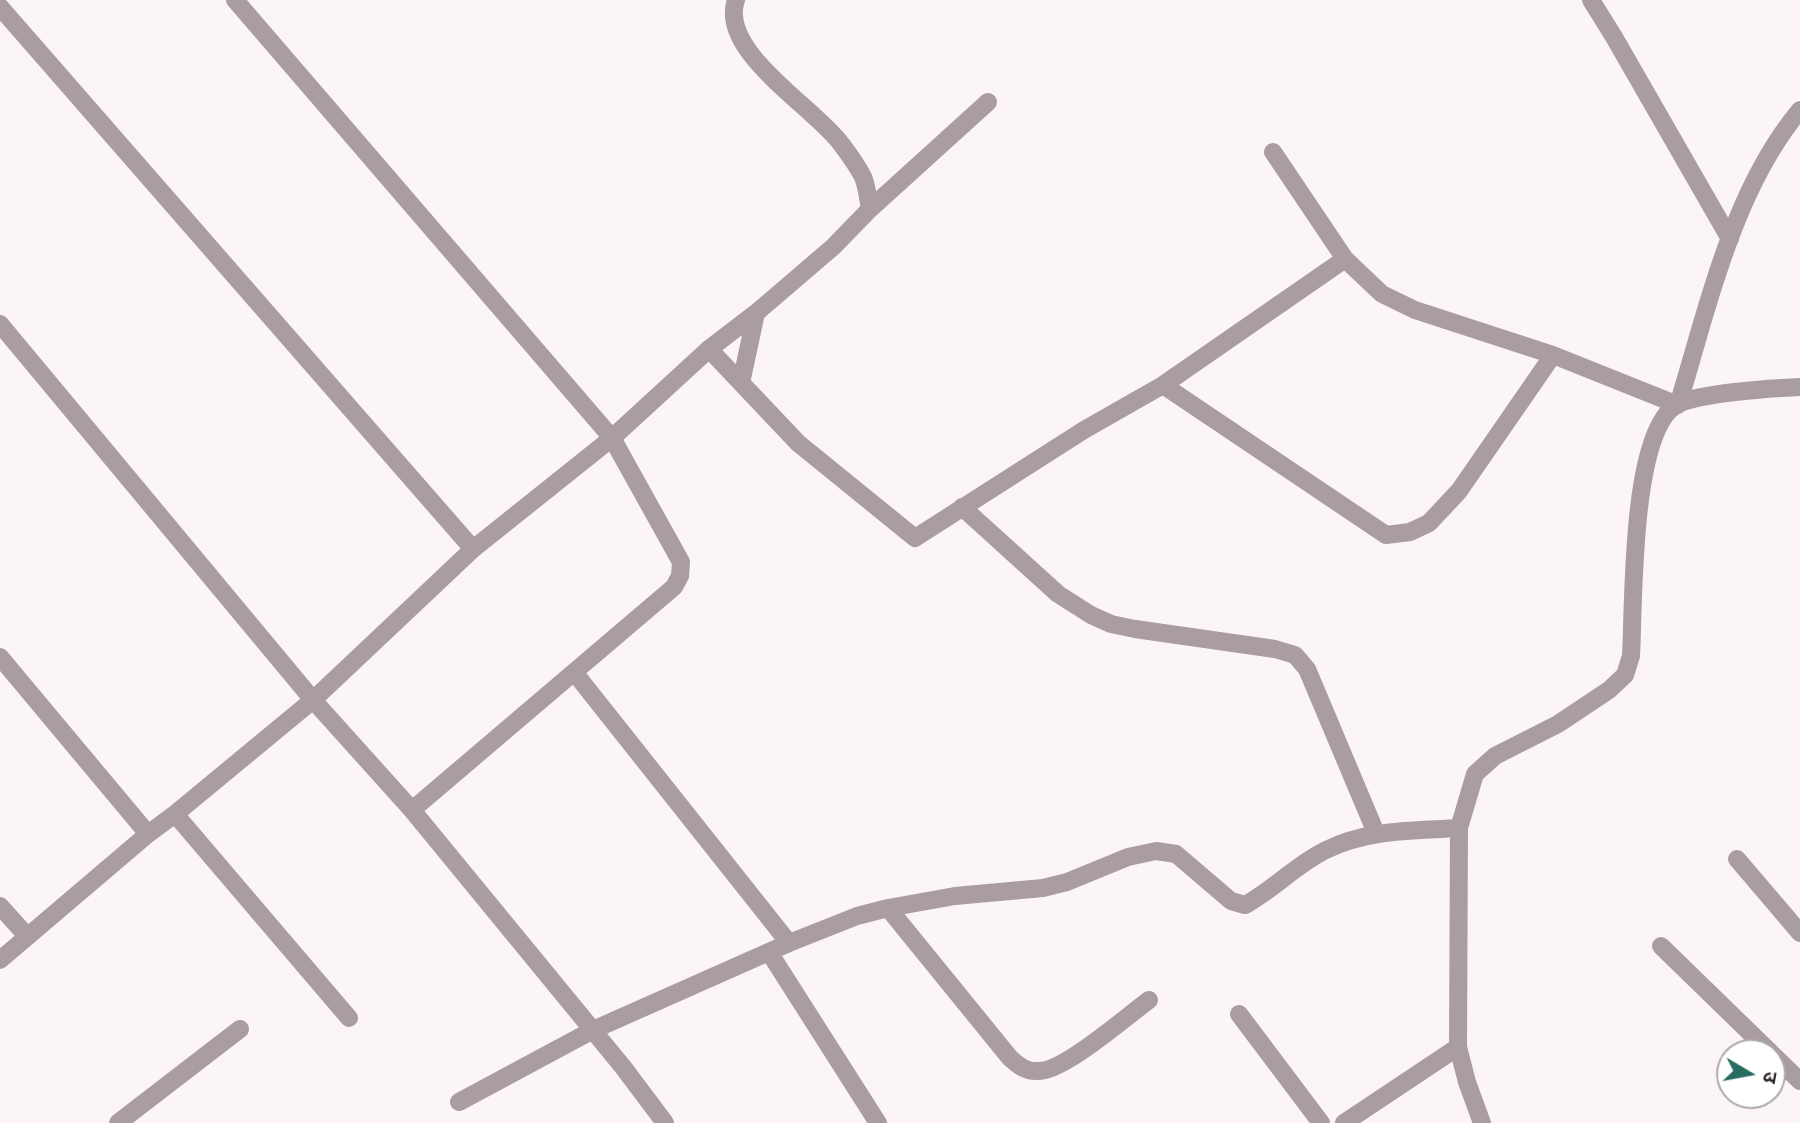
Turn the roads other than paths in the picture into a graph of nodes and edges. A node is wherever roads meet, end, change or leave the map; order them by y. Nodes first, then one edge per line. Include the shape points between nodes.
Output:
1 (235, 0) edge
2 (737, 0) edge
3 (1591, 0) edge
4 (0, 7) edge
5 (988, 102) dead end
6 (1800, 110) edge
7 (1273, 152) dead end
8 (870, 209) junction
9 (1730, 239) junction
10 (1345, 259) junction
11 (756, 313) junction
12 (0, 324) edge
13 (709, 349) junction
14 (1553, 355) junction
15 (741, 383) junction
16 (1163, 385) junction
17 (1800, 387) edge
18 (1678, 405) junction
19 (612, 438) junction
20 (962, 507) junction
21 (473, 549) junction
22 (0, 657) edge
23 (574, 672) junction
24 (313, 700) junction
25 (412, 810) junction
26 (175, 814) junction
27 (1459, 828) junction
28 (1376, 833) junction
29 (148, 834) junction
30 (1737, 859) dead end
31 (0, 906) edge
32 (888, 908) junction
33 (1800, 933) edge
34 (27, 936) junction
35 (789, 943) junction
36 (1661, 946) dead end
37 (769, 952) junction
38 (0, 960) edge
39 (1149, 1000) dead end
40 (1238, 1014) dead end
41 (349, 1018) dead end
42 (240, 1029) dead end
43 (593, 1030) junction
44 (1757, 1039) edge
45 (1458, 1047) junction
46 (1786, 1067) edge
47 (1800, 1081) edge
48 (459, 1102) dead end
49 (657, 1120) edge
50 (118, 1123) edge
51 (878, 1123) edge
52 (1321, 1123) edge
53 (1344, 1123) edge
54 (1482, 1123) edge

1 - 19 street
2 - 8 street via 733,11 750,54 842,144 863,178
3 - 9 street
4 - 21 street
5 - 8 street
6 - 9 street via 1762,168
7 - 10 street
8 - 11 street
9 - 18 street
10 - 14 street via 1382,294 1415,310
10 - 16 street
11 - 13 street
11 - 15 street
12 - 24 street
13 - 15 street
13 - 19 street
14 - 16 street via 1459,491 1429,523 1410,533 1385,535
14 - 18 street
15 - 20 street via 798,443 915,538
16 - 20 street
17 - 18 street via 1714,395
18 - 27 street via 1660,421 1641,483 1631,656 1625,675 1558,724 1496,756 1475,774
19 - 21 street
19 - 23 street via 681,562 680,576 674,587
20 - 28 street via 1058,594 1111,624 1295,655 1307,669
21 - 24 street
22 - 29 street
23 - 25 street
23 - 35 street
24 - 25 street
24 - 26 street
25 - 43 street
26 - 29 street
26 - 41 street
27 - 28 street
27 - 45 street
28 - 32 street via 1325,850 1245,905 1231,901 1176,854 1156,851 1043,888
29 - 34 street
30 - 33 street
31 - 34 street
32 - 35 street
32 - 39 street via 1010,1058 1025,1070 1052,1069
34 - 38 street
35 - 37 street
36 - 44 street
37 - 43 street
37 - 51 street
40 - 52 street
42 - 50 street
43 - 48 street
43 - 49 street
45 - 53 street
45 - 54 street
46 - 47 street

